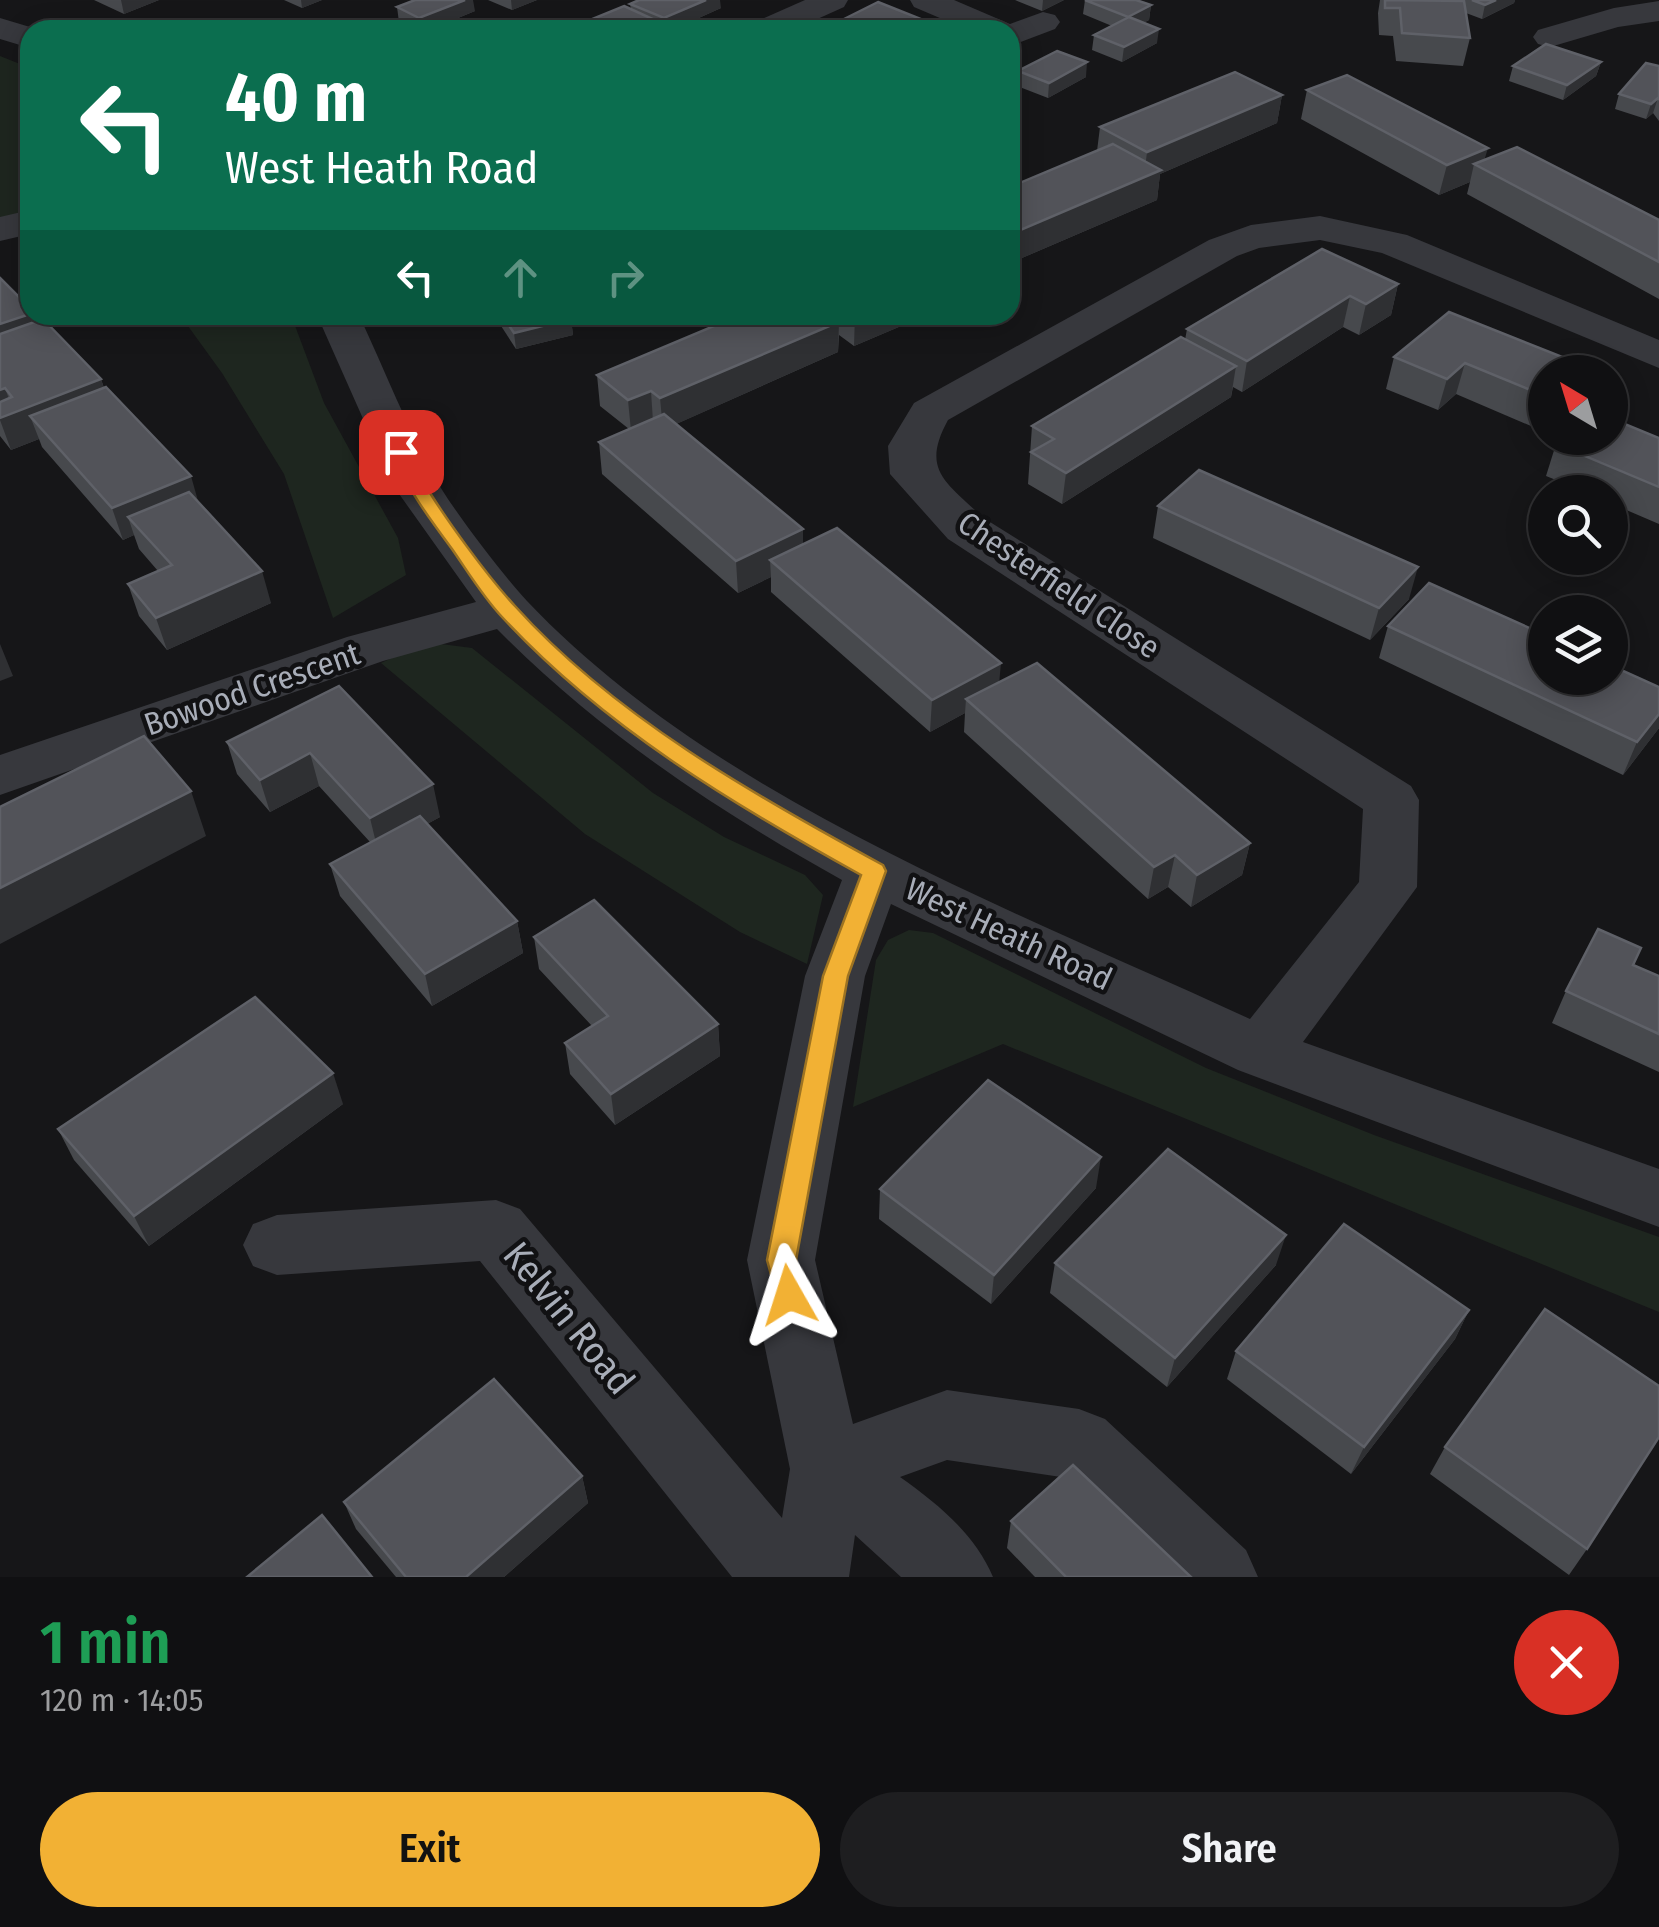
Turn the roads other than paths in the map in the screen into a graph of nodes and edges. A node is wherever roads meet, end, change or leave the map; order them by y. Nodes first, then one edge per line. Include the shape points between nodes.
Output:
1 (832, 0) edge
2 (926, 0) edge
3 (1659, 10) edge
4 (1614, 18) junction
5 (787, 20) edge
6 (973, 20) edge
7 (1043, 22) dead end
8 (1020, 32) edge
9 (1550, 37) dead end
10 (1659, 45) edge
11 (343, 325) edge
12 (1659, 355) edge
13 (506, 610) junction
14 (0, 775) edge
15 (874, 871) junction
16 (1260, 1052) junction
17 (1659, 1198) edge
18 (277, 1245) dead end
19 (827, 1469) junction
20 (780, 1577) edge
21 (810, 1577) edge
22 (954, 1577) edge
23 (1219, 1577) edge

1 - 5 street
2 - 6 street
3 - 4 street
4 - 9 street
4 - 10 street
7 - 8 street
11 - 13 street, West Heath Road via 415,484
12 - 16 street, Chesterfield Close via 1393,243 1320,228 1251,237 1223,248 930,412 911,446 913,474 964,528 1390,800 1388,887
13 - 14 street, Bowood Crescent via 365,649
13 - 15 street, West Heath Road via 572,674 696,766
15 - 16 street, West Heath Road
15 - 19 street via 836,976 782,1260
16 - 17 street, West Heath Road
18 - 20 street, Kelvin Road via 496,1230
19 - 21 street
19 - 22 street via 905,1526
19 - 23 street via 947,1425 1079,1444

